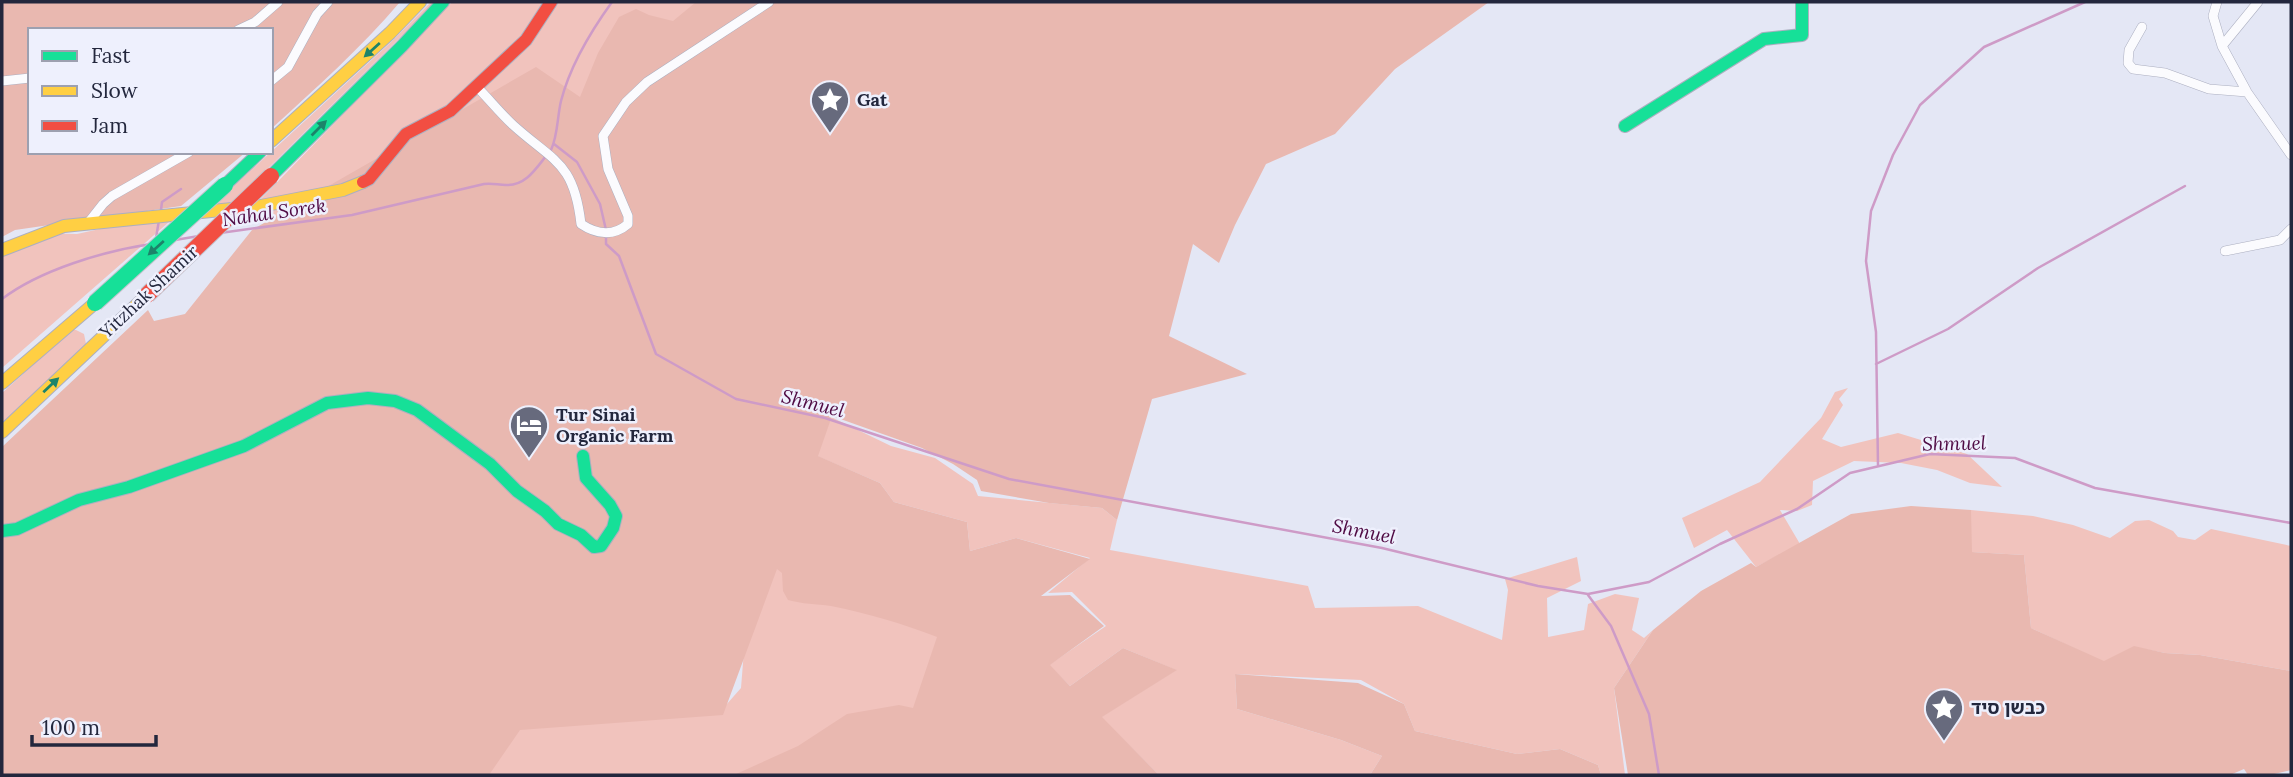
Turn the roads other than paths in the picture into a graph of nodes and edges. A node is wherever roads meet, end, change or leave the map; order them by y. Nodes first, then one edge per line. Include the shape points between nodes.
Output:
1 (278, 2) edge
2 (328, 2) edge
3 (420, 2) edge
4 (443, 2) edge
5 (551, 2) edge
6 (769, 2) edge
7 (1802, 2) edge
8 (2217, 2) edge
9 (2258, 2) edge
10 (2143, 27) dead end
11 (242, 28) edge
12 (2222, 46) junction
13 (28, 78) edge
14 (273, 79) edge
15 (2, 81) edge
16 (476, 86) junction
17 (2246, 92) junction
18 (1625, 126) dead end
19 (273, 139) edge
20 (186, 154) edge
21 (258, 154) edge
22 (2291, 155) edge
23 (88, 223) junction
24 (2291, 229) edge
25 (2, 250) edge
26 (2225, 251) dead end
27 (2, 383) edge
28 (2, 432) edge
29 (583, 456) dead end
30 (2, 531) edge

1 - 11 street
2 - 14 street via 288,67
3 -> 19 main road
28 -> 4 main road, Yitzhak Shamir, bridge via 271,176
5 - 16 main road via 526,40
6 - 16 street via 647,82 603,136 608,170 628,216 628,224 615,232 600,233 581,223 573,188 561,164 514,126
7 - 18 main road via 1802,35 1765,39
8 - 12 street via 2213,16
9 - 12 street
10 - 17 street via 2129,50 2128,63 2133,69 2165,73 2209,89
12 - 17 street
13 - 15 street
16 - 23 main road via 450,111 407,134 369,179 343,190 261,205
17 - 22 street
20 - 23 street via 112,196
21 -> 27 main road, Yitzhak Shamir, bridge
23 - 25 main road via 64,226
24 - 26 street via 2280,240
29 - 30 main road via 586,478 616,516 601,546 594,547 564,528 490,464 417,410 395,401 368,398 327,403 244,446 79,500 17,529

